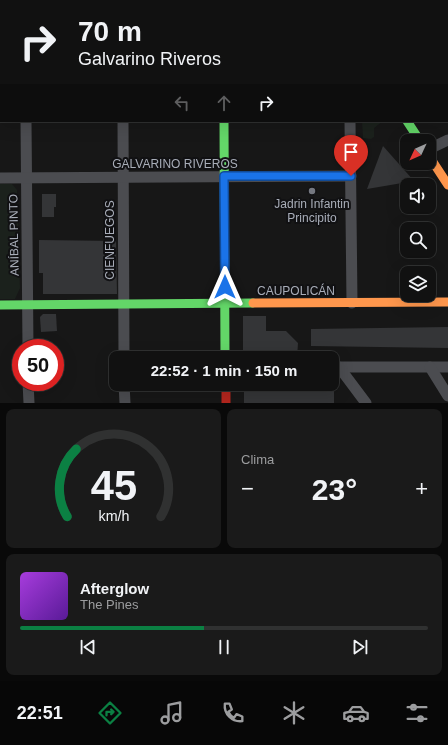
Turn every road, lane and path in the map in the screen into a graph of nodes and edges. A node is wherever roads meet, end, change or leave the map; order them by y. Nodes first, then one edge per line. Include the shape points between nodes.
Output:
1 (26, 122) edge
2 (123, 122) edge
3 (224, 122) edge
4 (350, 122) edge
5 (408, 122) edge
6 (415, 134) edge
7 (448, 140) edge
8 (436, 146) edge
9 (436, 167) edge
10 (224, 176) junction
11 (351, 176) junction
12 (26, 177) junction
13 (123, 177) junction
14 (0, 178) edge
15 (448, 185) edge
16 (448, 302) edge
17 (225, 303) junction
18 (352, 303) junction
19 (123, 304) junction
20 (0, 305) edge
21 (28, 305) junction
22 (28, 339) edge
23 (124, 351) edge
24 (226, 351) edge
25 (430, 366) junction
26 (339, 367) edge
27 (448, 367) edge
28 (339, 372) edge
29 (28, 391) edge
30 (124, 391) edge
31 (226, 391) edge
32 (448, 396) edge
33 (29, 403) edge
34 (125, 403) edge
35 (226, 403) edge
36 (366, 403) edge

1 - 12 street, ANÍBAL PINTO
2 - 13 street, CIENFUEGOS
3 - 10 street
4 - 11 street
5 - 6 street
7 - 8 street
9 - 15 street
10 - 11 street, GALVARINO RIVEROS
10 - 13 street, GALVARINO RIVEROS
10 - 17 street
11 - 18 street
12 - 13 street, GALVARINO RIVEROS
12 - 14 street, GALVARINO RIVEROS
12 - 21 street, ANÍBAL PINTO
13 - 19 street, CIENFUEGOS
16 - 18 street, CAUPOLICÁN
17 - 18 street, CAUPOLICÁN
17 - 19 street, CAUPOLICÁN
17 - 24 street
19 - 21 street, CAUPOLICÁN
19 - 23 street, CIENFUEGOS
20 - 21 street, CAUPOLICÁN
21 - 22 street, ANÍBAL PINTO
25 - 26 street
25 - 27 street
25 - 32 street
28 - 36 street
29 - 33 street
30 - 34 street
31 - 35 street

